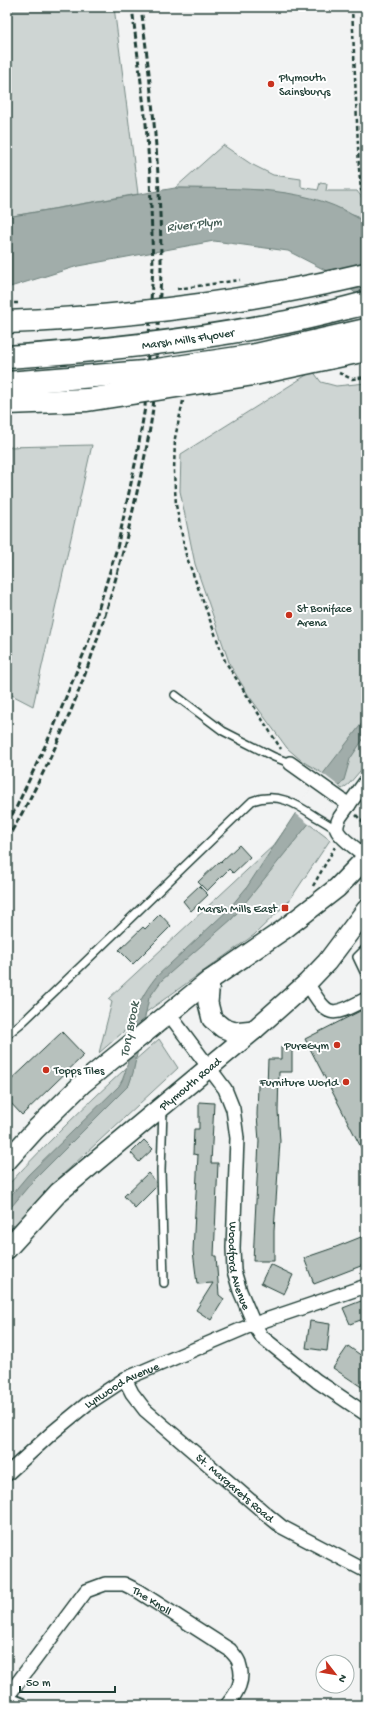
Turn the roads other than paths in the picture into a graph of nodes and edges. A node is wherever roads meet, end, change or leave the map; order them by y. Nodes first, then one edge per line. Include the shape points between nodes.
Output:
1 (366, 274) edge
2 (366, 303) edge
3 (7, 322) edge
4 (366, 330) edge
5 (366, 350) edge
6 (7, 357) edge
7 (7, 383) edge
8 (7, 403) edge
9 (176, 695) dead end
10 (290, 763) joint
11 (366, 781) edge
12 (349, 805) junction
13 (339, 833) junction
14 (363, 861) edge
15 (366, 910) edge
16 (366, 948) edge
17 (366, 976) edge
18 (210, 980) junction
19 (306, 983) junction
20 (366, 999) edge
21 (169, 1014) junction
22 (254, 1030) junction
23 (7, 1035) edge
24 (210, 1068) junction
25 (163, 1106) junction
26 (7, 1161) edge
27 (7, 1249) edge
28 (164, 1283) dead end
29 (366, 1286) edge
30 (254, 1324) junction
31 (125, 1379) junction
32 (366, 1414) edge
33 (7, 1474) edge
34 (366, 1571) edge
35 (7, 1698) edge
36 (22, 1705) edge
37 (227, 1705) edge

1 - 3 highway, bridge via 288,291 188,308 115,316
2 - 6 highway, Marsh Mills Flyover, bridge via 281,323 182,340 86,352
4 - 7 highway, bridge via 244,358 144,372
5 - 8 highway, bridge via 254,374 87,400
9 - 10 lane via 223,732
10 - 12 street
11 - 12 street
12 - 13 street via 337,823
13 - 14 street
13 - 23 lane via 289,800 264,797 252,801
14 - 18 main road via 337,888 283,930
15 - 19 main road, Plymouth Road via 327,962
16 - 17 lane via 357,956
18 - 21 main road
18 - 22 main road via 208,1003 212,1019 223,1028 234,1032
19 - 20 street via 320,1004 329,1011 341,1012
19 - 22 main road, Plymouth Road
21 - 24 street, Woodford Avenue
21 - 26 main road via 83,1083
22 - 24 main road, Plymouth Road
24 - 25 main road, Plymouth Road
24 - 30 street, Woodford Avenue via 225,1089 233,1108 237,1138 234,1271
25 - 27 main road, Plymouth Road via 59,1192
25 - 28 lane via 161,1170
29 - 30 street, Lynwood Avenue
30 - 31 street, Lynwood Avenue
30 - 32 street, Woodford Avenue via 262,1337 317,1381
31 - 33 street, Lynwood Avenue via 87,1404
31 - 34 street, St. Margarets Road via 145,1410 282,1527
35 - 36 street, The Knoll
35 - 37 street, The Knoll via 86,1591 105,1584 124,1584 230,1650 239,1663 241,1678 238,1693

